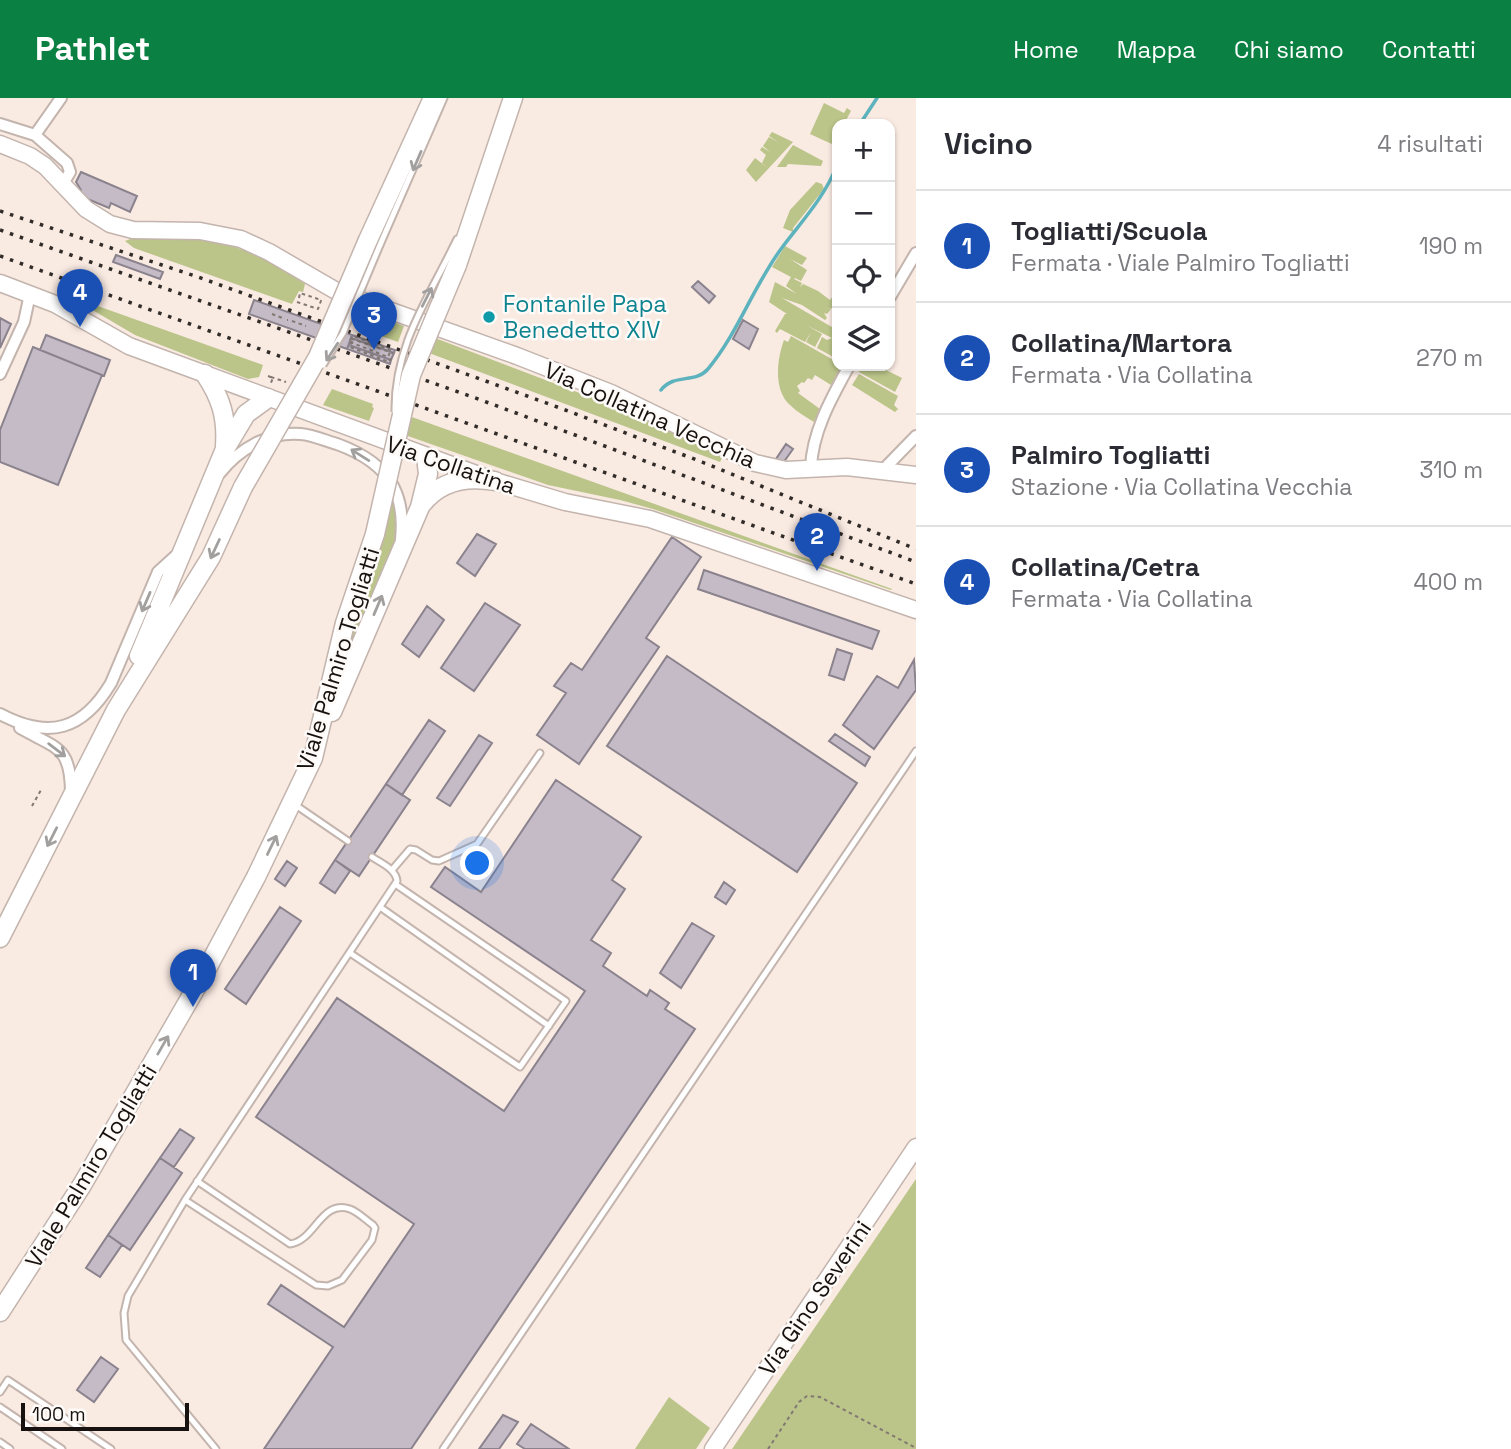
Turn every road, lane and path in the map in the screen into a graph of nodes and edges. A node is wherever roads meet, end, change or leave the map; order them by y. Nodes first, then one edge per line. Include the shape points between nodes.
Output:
1 (61, 98) edge
2 (433, 98) edge
3 (444, 98) edge
4 (507, 104) edge
5 (0, 124) edge
6 (35, 135) junction
7 (0, 144) edge
8 (63, 184) junction
9 (374, 243) junction
10 (916, 253) edge
11 (0, 283) edge
12 (895, 289) edge
13 (30, 294) junction
14 (321, 300) dead end
15 (318, 309) dead end
16 (272, 314) dead end
17 (306, 326) dead end
18 (351, 342) junction
19 (392, 356) junction
20 (847, 371) edge
21 (0, 374) edge
22 (205, 374) junction
23 (289, 383) dead end
24 (268, 393) junction
25 (916, 436) edge
26 (225, 449) junction
27 (426, 457) junction
28 (811, 468) junction
29 (883, 470) junction
30 (916, 475) edge
31 (495, 481) junction
32 (206, 494) junction
33 (419, 507) junction
34 (185, 548) junction
35 (399, 556) junction
36 (916, 610) edge
37 (116, 710) junction
38 (5, 717) edge
39 (916, 751) edge
40 (540, 753) dead end
41 (313, 758) junction
42 (40, 790) dead end
43 (71, 800) junction
44 (292, 803) junction
45 (32, 806) dead end
46 (348, 841) dead end
47 (372, 857) dead end
48 (392, 870) junction
49 (395, 884) junction
50 (380, 907) junction
51 (0, 938) edge
52 (350, 953) junction
53 (549, 1026) junction
54 (916, 1147) edge
55 (197, 1181) junction
56 (185, 1200) junction
57 (0, 1312) edge
58 (0, 1392) edge
59 (0, 1407) edge
60 (0, 1442) edge
61 (916, 1448) edge
62 (10, 1449) edge
63 (62, 1449) edge
64 (111, 1449) edge
65 (216, 1449) edge
66 (443, 1449) edge
67 (713, 1449) edge
68 (768, 1449) edge

1 - 6 street
2 - 9 main road
3 -> 9 lane
41 -> 4 main road, Viale Palmiro Togliatti, bridge via 345,623 375,534 414,366 451,263 479,202
5 - 6 street
6 - 8 street via 69,166 70,176
7 - 8 street, Via Collatina Vecchia via 38,160
8 - 28 street, Via Collatina Vecchia via 90,213 115,226 201,231 240,239 332,290 611,393 755,463 781,470
9 -> 37 main road, bridge via 328,337 243,487 202,575
10 - 12 street
11 - 13 street, Via Collatina
13 - 21 street via 24,322
13 - 22 street, Via Collatina via 123,343
14 - 15 path via 300,293 298,300
16 - 17 path
18 - 18 path via 388,357 390,352
18 - 19 path via 354,336 393,351
18 - 19 path via 349,347 389,362
19 - 19 path via 354,340 352,345
20 - 28 street via 819,429
22 - 24 street, Via Collatina
22 - 26 main road via 223,407
23 - 24 path via 269,376 273,378
24 - 26 main road via 246,414
24 - 27 street, Via Collatina
25 - 29 street
26 - 32 main road
27 - 31 street, Via Collatina
27 - 33 main road via 428,474
28 - 29 street, Via Collatina Vecchia
29 - 30 street, Via Collatina Vecchia
31 - 33 main road via 471,478 448,484
31 - 36 street, Via Collatina via 565,502 650,519
32 - 34 main road
35 -> 32 street via 401,510 391,482 361,454 330,442 298,434 257,442 230,461
33 - 35 main road
34 - 37 main road
34 -> 38 street via 158,572 111,683 90,712 57,728 33,727
41 -> 35 main road
37 - 43 main road
38 -> 43 street via 64,753 70,768
39 - 66 lane
40 - 48 lane via 477,844 439,861 410,849
41 - 44 main road, Viale Palmiro Togliatti
42 - 45 path
43 -> 51 main road
44 - 46 lane
57 -> 44 main road, Viale Palmiro Togliatti via 82,1185 204,974
47 - 48 lane
48 - 49 lane
49 - 50 lane
49 - 53 lane via 566,1001
50 - 52 lane
50 - 53 lane
52 - 53 lane via 520,1068
52 - 55 lane
54 - 67 street, Via Gino Severini
55 - 56 lane
55 - 56 lane via 290,1244 305,1239 326,1213 340,1207 351,1209 373,1225 372,1240 342,1280 316,1285
56 - 65 lane via 128,1296 123,1328 126,1340
58 - 64 lane via 8,1380
59 - 63 lane
60 - 62 lane
61 - 68 path via 820,1397 807,1396

